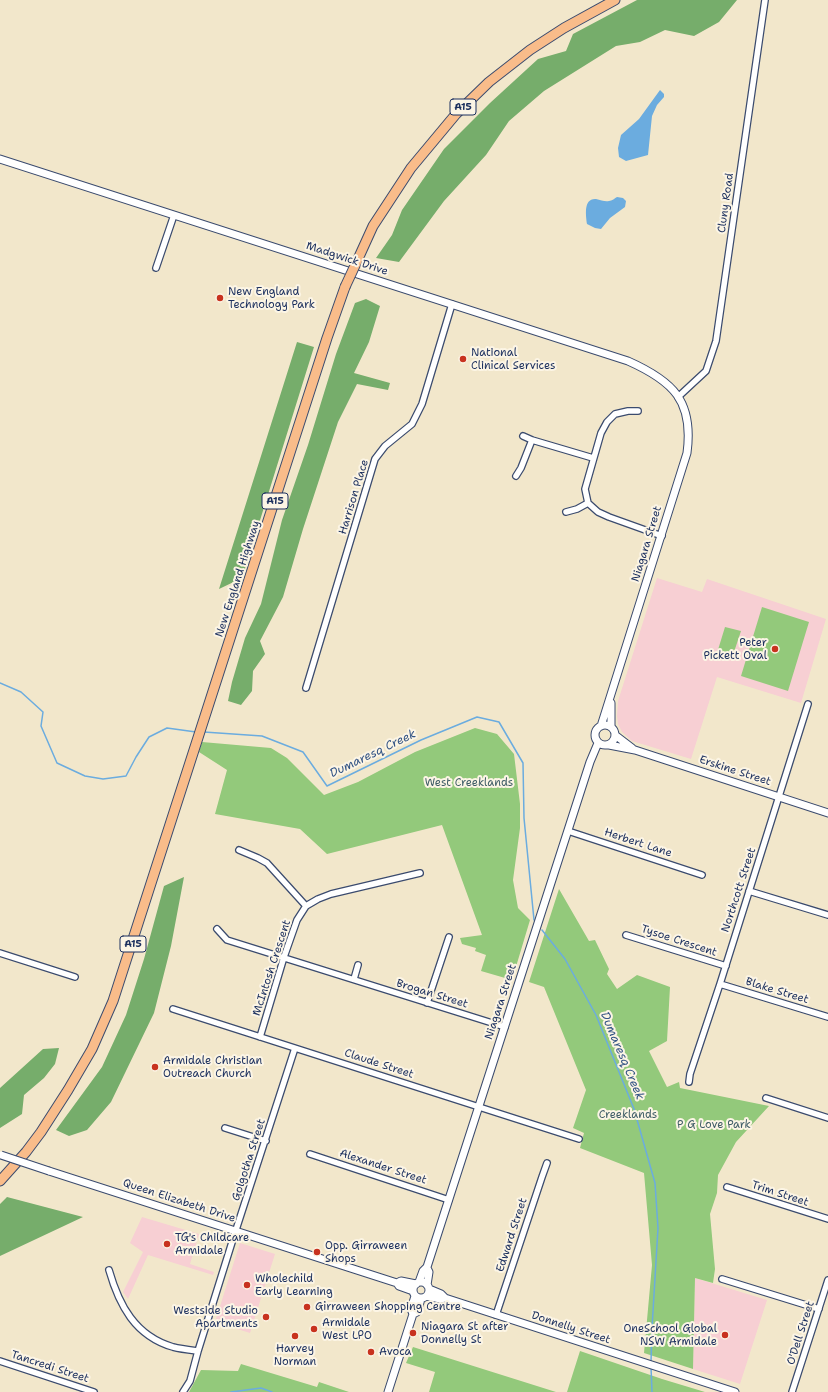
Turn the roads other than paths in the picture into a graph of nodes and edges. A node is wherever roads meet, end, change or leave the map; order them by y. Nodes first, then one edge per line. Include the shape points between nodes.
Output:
1 (614, 0) edge
2 (765, 0) edge
3 (0, 159) edge
4 (174, 215) junction
5 (156, 268) dead end
6 (452, 304) junction
7 (678, 397) junction
8 (638, 412) dead end
9 (523, 436) dead end
10 (532, 440) junction
11 (593, 458) junction
12 (516, 476) dead end
13 (588, 503) junction
14 (566, 512) dead end
15 (662, 536) junction
16 (306, 688) dead end
17 (610, 697) junction
18 (808, 704) dead end
19 (602, 726) junction
20 (611, 727) junction
21 (615, 735) junction
22 (598, 743) junction
23 (609, 745) junction
24 (635, 750) junction
25 (780, 797) junction
26 (828, 813) edge
27 (568, 831) junction
28 (238, 850) dead end
29 (420, 873) dead end
30 (702, 875) dead end
31 (749, 891) junction
32 (306, 906) junction
33 (828, 915) edge
34 (217, 929) dead end
35 (626, 935) dead end
36 (449, 937) dead end
37 (0, 953) edge
38 (284, 957) junction
39 (358, 965) dead end
40 (726, 966) junction
41 (75, 977) dead end
42 (354, 979) junction
43 (720, 984) junction
44 (427, 1003) junction
45 (174, 1009) dead end
46 (828, 1017) edge
47 (505, 1027) junction
48 (260, 1036) junction
49 (295, 1048) junction
50 (689, 1082) dead end
51 (766, 1098) dead end
52 (479, 1106) junction
53 (52, 1114) junction
54 (828, 1118) edge
55 (225, 1128) dead end
56 (579, 1139) dead end
57 (266, 1141) junction
58 (310, 1154) dead end
59 (0, 1155) edge
60 (547, 1163) dead end
61 (0, 1171) edge
62 (0, 1181) edge
63 (727, 1187) dead end
64 (449, 1200) junction
65 (828, 1219) edge
66 (236, 1231) junction
67 (109, 1270) dead end
68 (722, 1279) dead end
69 (828, 1280) edge
70 (421, 1290) junction
71 (819, 1309) junction
72 (496, 1315) junction
73 (198, 1351) junction
74 (0, 1361) edge
75 (94, 1392) edge
76 (183, 1392) edge
77 (388, 1392) edge
78 (735, 1392) edge
79 (792, 1392) edge

1 - 53 highway, New England Highway / A15, bridge via 530,50 489,82 456,114 411,168 373,226 345,287 327,338 114,1001 92,1049
2 - 7 street, Cluny Road via 716,341 706,370
3 - 4 street, Madgwick Drive
4 - 5 street
4 - 6 street, Madgwick Drive
6 - 7 street, Madgwick Drive via 628,361 662,379
6 - 16 street, Harrison Place via 422,404 412,424 385,446 375,460
7 - 15 street, Niagara Street via 687,418 689,438 687,453
8 - 11 street via 615,414 607,422
9 - 10 street
10 - 11 street
10 - 12 street
11 - 13 street via 585,489
13 - 14 street
13 - 15 street via 609,518
15 - 17 street, Niagara Street
17 - 19 street, Niagara Street
17 - 20 street, Niagara Street
18 - 25 street, Northcott Street
19 - 20 street
19 - 22 street via 595,733
20 - 21 street
21 - 23 street
21 - 24 street, Erskine Street
22 - 23 street
22 - 27 street, Niagara Street
23 - 24 street, Erskine Street
24 - 25 street, Erskine Street
25 - 26 street, Erskine Street
25 - 31 street, Northcott Street
27 - 30 street, Herbert Lane
27 - 47 street, Niagara Street
28 - 32 street via 267,863
29 - 32 street via 331,894
31 - 33 street
31 - 40 street, Northcott Street
32 - 38 street, McIntosh Crescent via 297,920
34 - 38 street, Brogan Street via 227,940
35 - 40 street, Tysoe Crescent
36 - 44 street
37 - 41 street
38 - 42 street, Brogan Street
38 - 48 street, McIntosh Crescent
39 - 42 street
40 - 43 street, Northcott Street
42 - 44 street, Brogan Street
43 - 46 street, Blake Street
43 - 50 street, Northcott Street
44 - 47 street, Brogan Street
45 - 48 street, Claude Street
47 - 52 street, Niagara Street
48 - 49 street, Claude Street
49 - 52 street, Claude Street
49 - 57 street, Golgotha Street
51 - 54 street
52 - 56 street, Claude Street
52 - 64 street, Niagara Street
53 - 61 highway, New England Highway / A15
53 - 62 highway, New England Highway / A15 via 26,1152
55 - 57 street
57 - 66 street, Golgotha Street
58 - 64 street, Alexander Street
59 - 66 street, Queen Elizabeth Drive, bridge
60 - 72 street, Edward Street
63 - 65 street, Trim Street
64 - 70 street, Niagara Street via 427,1268 429,1272
66 - 70 street, Queen Elizabeth Drive via 397,1283 401,1281
66 - 73 street, Golgotha Street
67 - 73 street via 122,1305 137,1326 158,1341 173,1347
68 - 71 street
69 - 71 street, O'Dell Street
70 - 72 street, Donnelly Street via 441,1294
70 - 77 street, Niagara Street via 411,1309 413,1314
71 - 79 street, O'Dell Street
72 - 78 street, Donnelly Street
73 - 76 street, Golgotha Street via 190,1381
74 - 75 street, Tancredi Street

